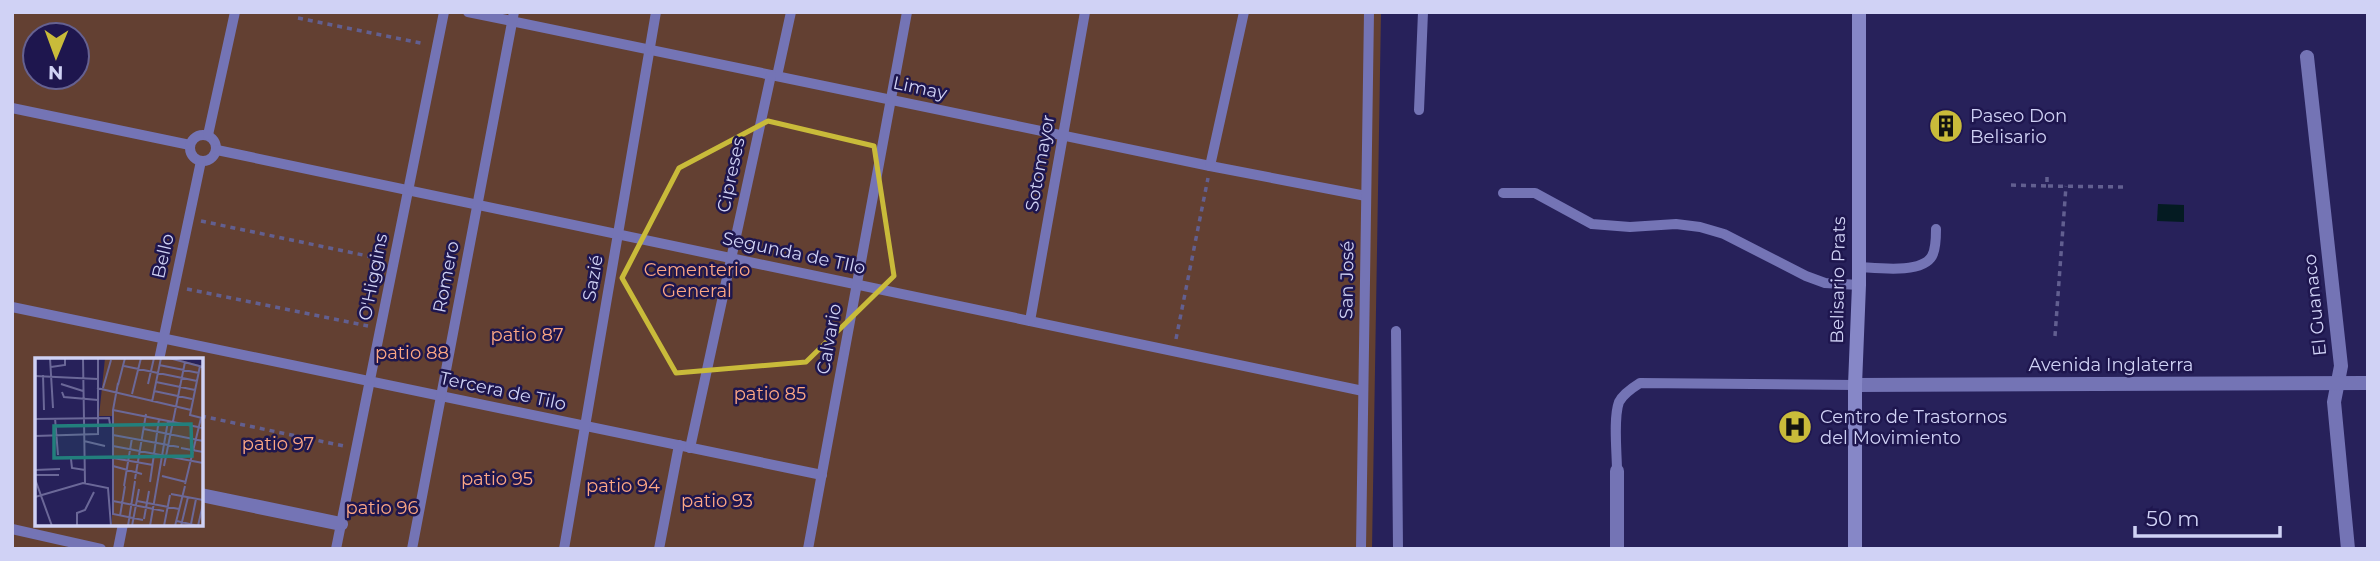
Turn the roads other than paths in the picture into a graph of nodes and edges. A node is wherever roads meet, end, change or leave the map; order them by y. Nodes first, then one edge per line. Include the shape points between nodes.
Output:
1 (235, 12) edge
2 (444, 12) edge
3 (468, 12) edge
4 (656, 12) edge
5 (791, 12) edge
6 (907, 12) edge
7 (1085, 12) edge
8 (1244, 12) edge
9 (1369, 12) edge
10 (1423, 12) edge
11 (1859, 12) edge
12 (513, 17) edge
13 (649, 50) junction
14 (2307, 57) dead end
15 (774, 75) junction
16 (891, 100) junction
17 (12, 108) edge
18 (1419, 110) dead end
19 (208, 135) junction
20 (1063, 135) junction
21 (190, 145) junction
22 (217, 150) junction
23 (201, 161) junction
24 (1210, 166) junction
25 (408, 190) junction
26 (1503, 192) dead end
27 (1366, 196) junction
28 (477, 205) junction
29 (1936, 229) dead end
30 (618, 234) junction
31 (731, 258) junction
32 (1859, 267) junction
33 (857, 285) junction
34 (1859, 285) junction
35 (12, 307) edge
36 (1030, 321) junction
37 (1396, 331) dead end
38 (163, 338) junction
39 (159, 358) edge
40 (370, 381) junction
41 (2338, 383) junction
42 (2368, 383) edge
43 (1855, 385) junction
44 (1363, 391) junction
45 (441, 396) junction
46 (585, 426) junction
47 (685, 446) junction
48 (1617, 471) joint
49 (822, 475) junction
50 (203, 495) edge
51 (341, 524) junction
52 (123, 526) edge
53 (12, 529) edge
54 (101, 549) edge
55 (118, 549) edge
56 (336, 549) edge
57 (412, 549) edge
58 (564, 549) edge
59 (659, 549) edge
60 (808, 549) edge
61 (1361, 549) edge
62 (1398, 549) edge
63 (1617, 549) edge
64 (1855, 549) edge
65 (2348, 549) edge

1 - 19 lane
2 - 25 lane, O'Higgins
3 - 12 lane, Limay
4 - 13 lane, Sazié
5 - 15 lane, Cipreses
6 - 16 lane, Calvario
7 - 20 lane, Sotomayor
8 - 24 lane
9 - 27 lane, San José
10 - 18 lane
11 - 32 street, Belisario Prats
12 - 13 lane, Limay
12 - 28 lane, Romero
13 - 15 lane, Limay
13 - 30 lane, Sazié
14 - 41 street, El Guanaco via 2341,366
15 - 16 lane, Limay
15 - 31 lane, Cipreses
16 - 20 lane, Limay
16 - 33 lane, Calvario
17 - 21 lane
19 - 21 lane via 197,136
19 - 22 lane
20 - 24 lane, Limay
20 - 36 lane, Sotomayor
21 - 23 lane via 192,155
22 - 23 lane via 211,159
22 - 25 lane, Segunda de TIlo
23 - 38 lane, Bello
24 - 27 lane, Limay
25 - 28 lane, Segunda de TIlo
25 - 40 lane, O'Higgins
26 - 34 lane via 1535,193 1592,224 1700,227 1825,283
27 - 44 lane, San José
28 - 30 lane, Segunda de TIlo
28 - 45 lane, Romero
29 - 32 lane via 1934,254 1922,266
30 - 31 lane, Segunda de TIlo
30 - 46 lane, Sazié
31 - 33 lane, Segunda de TIlo
31 - 47 lane, Cipreses
32 - 34 street, Belisario Prats
33 - 36 lane, Segunda de TIlo
33 - 49 lane, Calvario
34 - 43 street, Belisario Prats
35 - 38 lane, Tercera de Tilo
36 - 44 lane, Segunda de TIlo
37 - 62 lane
38 - 39 lane, Bello
38 - 40 lane, Tercera de Tilo
40 - 45 lane, Tercera de Tilo
40 - 51 lane, O'Higgins
41 - 42 street, Avenida Inglaterra
41 - 43 street, Avenida Inglaterra
41 - 65 street, El Guanaco via 2334,402
43 - 48 lane via 1640,383 1620,401 1617,412
43 - 64 street, Belisario Prats
44 - 61 lane, San José
45 - 46 lane, Tercera de Tilo
45 - 57 lane, Romero
46 - 47 lane, Tercera de Tilo
46 - 58 lane, Sazié
47 - 49 lane, Tercera de Tilo
47 - 59 lane, Cipreses
48 - 63 street
49 - 60 lane, Calvario
50 - 51 street
51 - 56 lane, O'Higgins
52 - 55 lane
53 - 54 lane

